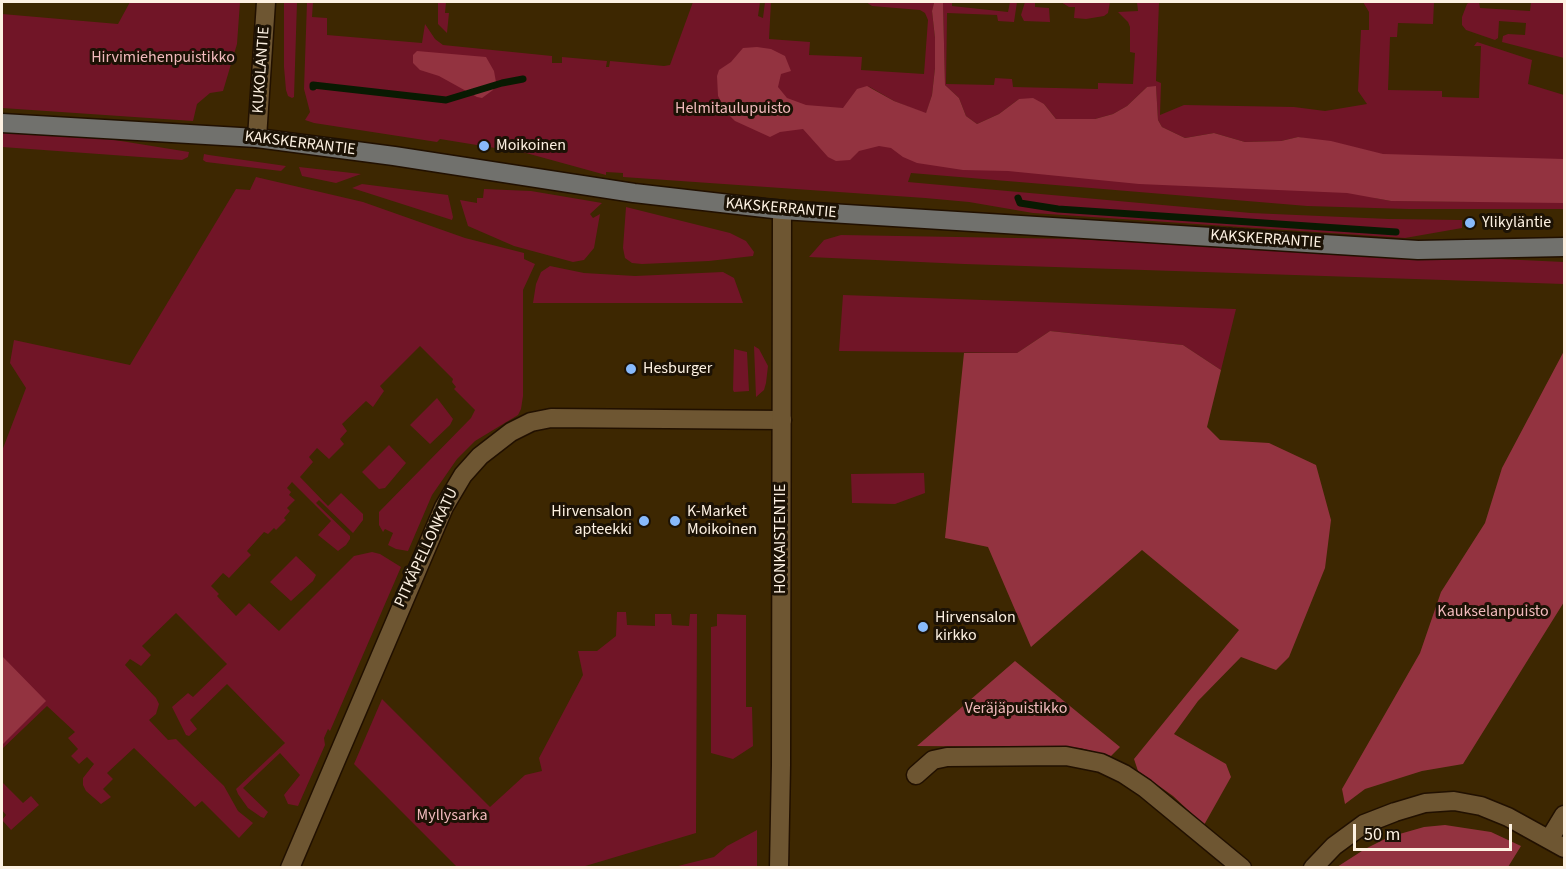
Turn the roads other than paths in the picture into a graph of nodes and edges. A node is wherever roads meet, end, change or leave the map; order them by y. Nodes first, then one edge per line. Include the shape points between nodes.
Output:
1 (266, 2) edge
2 (2, 123) edge
3 (257, 138) junction
4 (782, 210) junction
5 (1564, 247) edge
6 (782, 420) junction
7 (916, 775) dead end
8 (1564, 815) edge
9 (1557, 843) edge
10 (290, 867) edge
11 (779, 867) edge
12 (1242, 867) edge
13 (1313, 867) edge

1 - 3 street, KUKOLANTIE
2 - 3 main road, KAKSKERRANTIE
3 - 4 main road, KAKSKERRANTIE via 634,193
4 - 5 main road, KAKSKERRANTIE via 1418,250
4 - 6 street, HONKAISTENTIE
6 - 10 street, PITKÄPELLONKATU via 551,418 511,432 480,456 463,474 444,507
6 - 11 street, HONKAISTENTIE
7 - 12 street via 933,760 947,757 1066,756 1101,763 1145,788
8 - 9 street
9 - 13 street via 1481,806 1454,801 1425,803 1364,824

